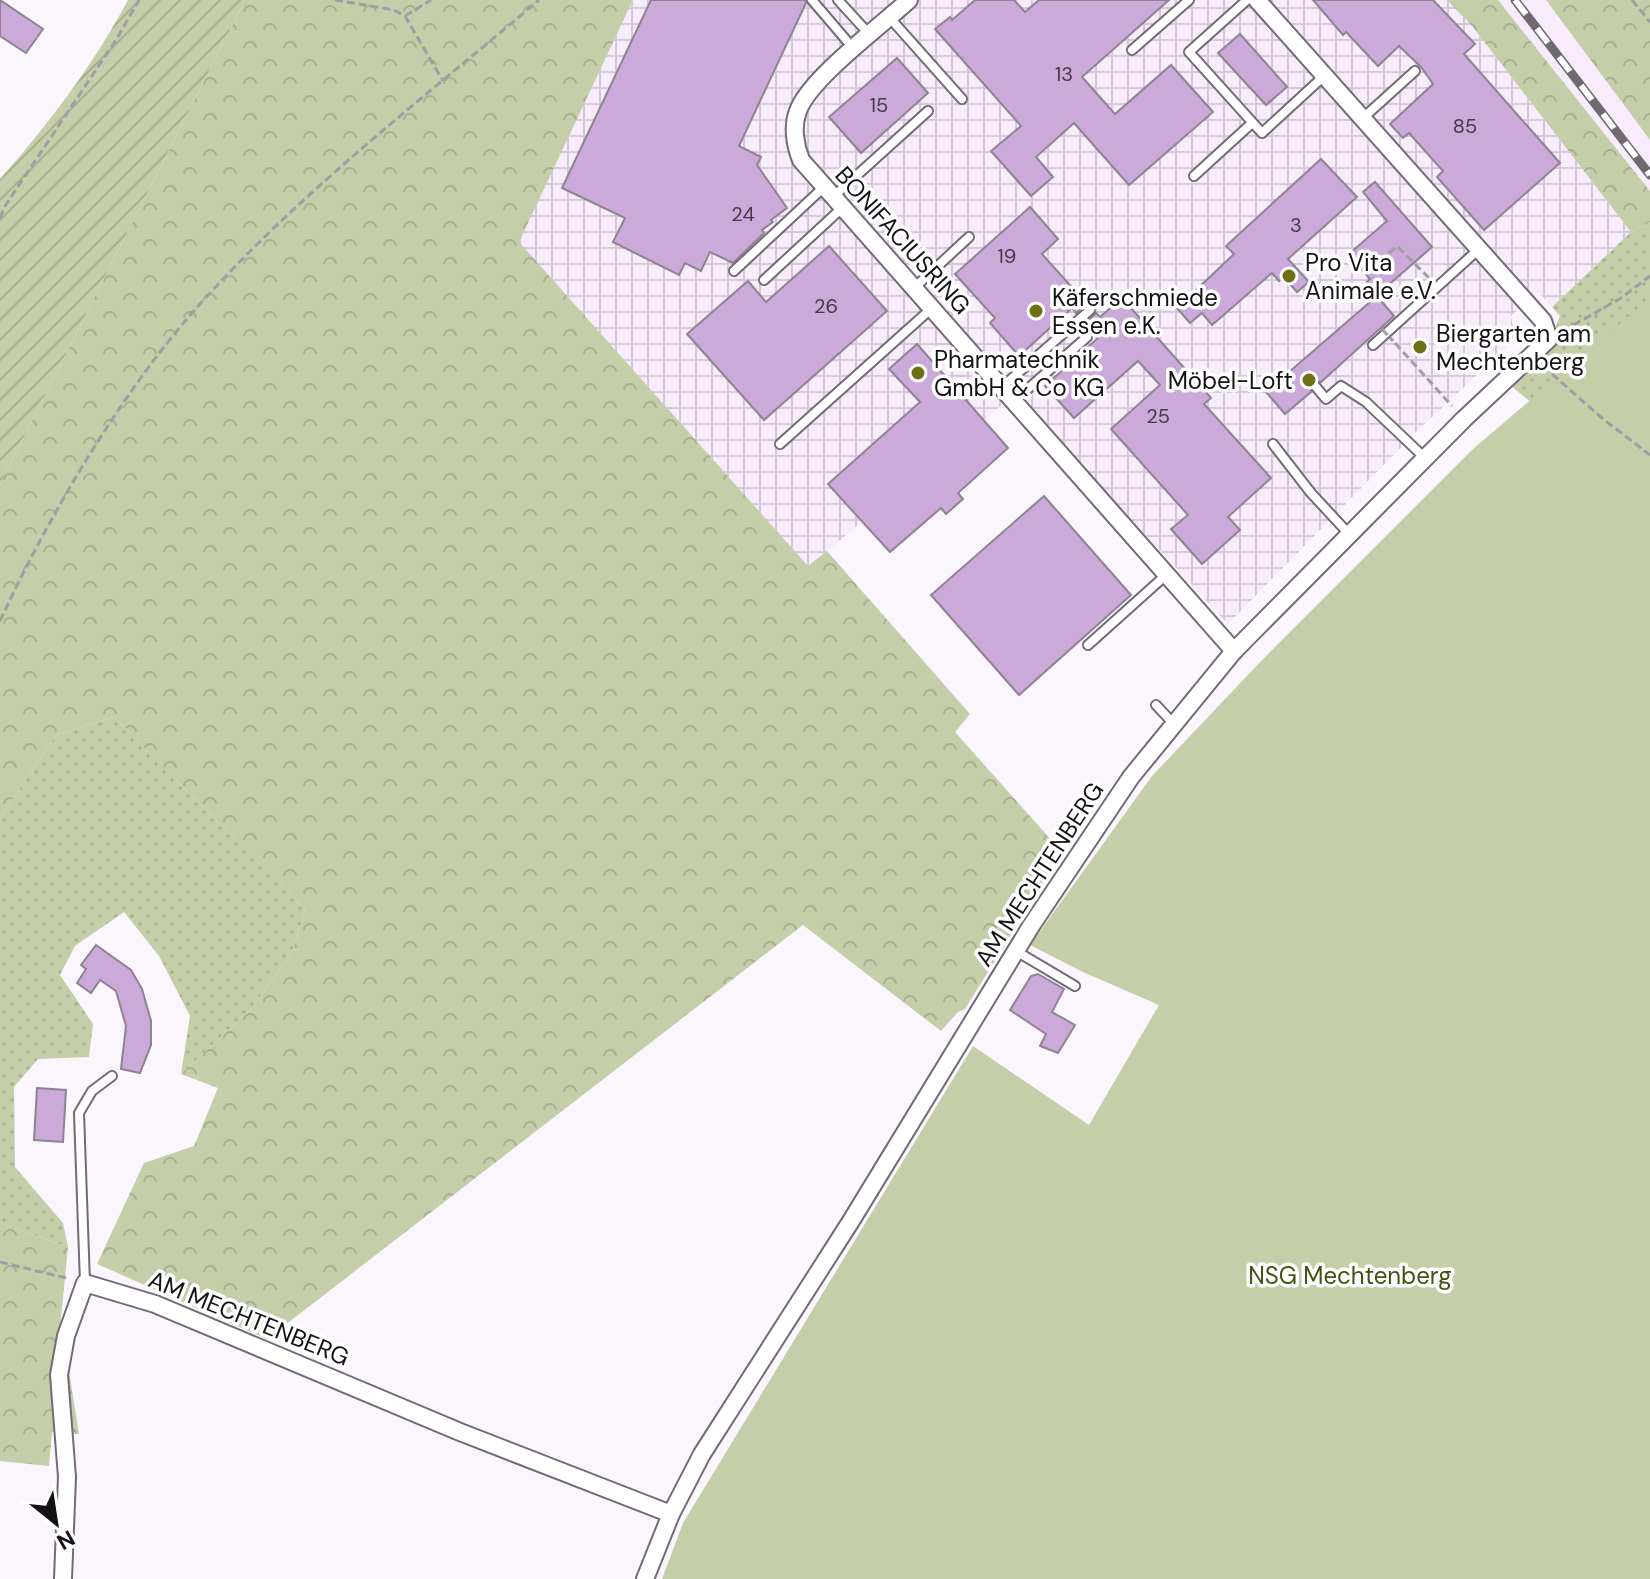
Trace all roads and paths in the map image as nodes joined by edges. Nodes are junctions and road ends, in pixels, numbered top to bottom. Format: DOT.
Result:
graph roads {
  1 [pos="139,0"];
  2 [pos="335,0"];
  3 [pos="431,0"];
  4 [pos="539,0"];
  5 [pos="812,0"];
  6 [pos="838,0"];
  7 [pos="909,0"];
  8 [pos="1189,0"];
  9 [pos="1247,0"];
  10 [pos="1257,0"];
  11 [pos="1632,0"];
  12 [pos="405,16"];
  13 [pos="890,18"];
  14 [pos="1650,22"];
  15 [pos="870,35"];
  16 [pos="854,49"];
  17 [pos="1132,50"];
  18 [pos="1415,71"];
  19 [pos="1325,76"];
  20 [pos="443,81"];
  21 [pos="962,99"];
  22 [pos="928,111"];
  23 [pos="1363,118"];
  24 [pos="1252,123"];
  25 [pos="1194,176"];
  26 [pos="833,198"];
  27 [pos="5,206"];
  28 [pos="0,208"];
  29 [pos="0,218"];
  30 [pos="969,237"];
  31 [pos="1479,248"];
  32 [pos="1389,253"];
  33 [pos="734,271"];
  34 [pos="1650,276"];
  35 [pos="764,280"];
  36 [pos="1439,285"];
  37 [pos="914,288"];
  38 [pos="932,308"];
  39 [pos="1090,310"];
  40 [pos="1382,329"];
  41 [pos="1087,337"];
  42 [pos="1549,339"];
  43 [pos="1373,345"];
  44 [pos="1533,354"];
  45 [pos="1002,387"];
  46 [pos="1316,387"];
  47 [pos="1447,400"];
  48 [pos="1014,401"];
  49 [pos="780,444"];
  50 [pos="1273,444"];
  51 [pos="1650,455"];
  52 [pos="1425,458"];
  53 [pos="1349,534"];
  54 [pos="1167,574"];
  55 [pos="0,621"];
  56 [pos="1088,645"];
  57 [pos="1234,651"];
  58 [pos="1156,705"];
  59 [pos="1173,723"];
  60 [pos="1016,951"];
  61 [pos="1075,986"];
  62 [pos="112,1076"];
  63 [pos="0,1262"];
  64 [pos="85,1283"];
  65 [pos="671,1514"];
  66 [pos="63,1579"];
  67 [pos="645,1579"];
  1 -- 27 [label="path"];
  2 -- 12 [label="path"];
  3 -- 12 [label="path"];
  4 -- 20 [label="path"];
  5 -- 16 [label="lane"];
  6 -- 15 [label="lane"];
  7 -- 13 [label="street, BONIFACIUSRING"];
  8 -- 17 [label="lane"];
  9 -- 24 [label="lane"];
  10 -- 19 [label="street"];
  11 -- 14 [label="path"];
  12 -- 20 [label="path"];
  13 -- 15 [label="street, BONIFACIUSRING"];
  13 -- 21 [label="lane"];
  15 -- 16 [label="street, BONIFACIUSRING"];
  16 -- 26 [label="street, BONIFACIUSRING"];
  18 -- 23 [label="lane"];
  19 -- 23 [label="street"];
  19 -- 24 [label="lane"];
  20 -- 55 [label="path"];
  22 -- 26 [label="lane"];
  23 -- 31 [label="street"];
  24 -- 25 [label="lane"];
  26 -- 33 [label="lane"];
  26 -- 35 [label="lane"];
  26 -- 37 [label="street, BONIFACIUSRING"];
  27 -- 28 [label="path"];
  27 -- 29 [label="path"];
  30 -- 37 [label="lane"];
  31 -- 36 [label="lane"];
  31 -- 42 [label="street"];
  32 -- 36 [label="path"];
  34 -- 42 [label="path"];
  36 -- 43 [label="lane"];
  37 -- 38 [label="street, BONIFACIUSRING"];
  38 -- 45 [label="street, BONIFACIUSRING"];
  38 -- 49 [label="lane"];
  39 -- 45 [label="lane"];
  40 -- 47 [label="path, bridge"];
  41 -- 48 [label="lane"];
  42 -- 44 [label="street, AM MECHTENBERG"];
  44 -- 51 [label="path"];
  44 -- 52 [label="street, AM MECHTENBERG"];
  45 -- 48 [label="street, BONIFACIUSRING"];
  46 -- 52 [label="lane"];
  48 -- 54 [label="street, BONIFACIUSRING"];
  50 -- 53 [label="lane"];
  52 -- 53 [label="street, AM MECHTENBERG"];
  53 -- 57 [label="street, AM MECHTENBERG"];
  54 -- 56 [label="lane"];
  54 -- 57 [label="street, BONIFACIUSRING"];
  57 -- 59 [label="street, AM MECHTENBERG"];
  58 -- 59 [label="lane"];
  59 -- 60 [label="street, AM MECHTENBERG"];
  60 -- 61 [label="lane"];
  60 -- 65 [label="street, AM MECHTENBERG"];
  62 -- 64 [label="lane"];
  63 -- 64 [label="path"];
  64 -- 65 [label="street, AM MECHTENBERG"];
  64 -- 66 [label="street"];
  65 -- 67 [label="street, AM MECHTENBERG"];
}
